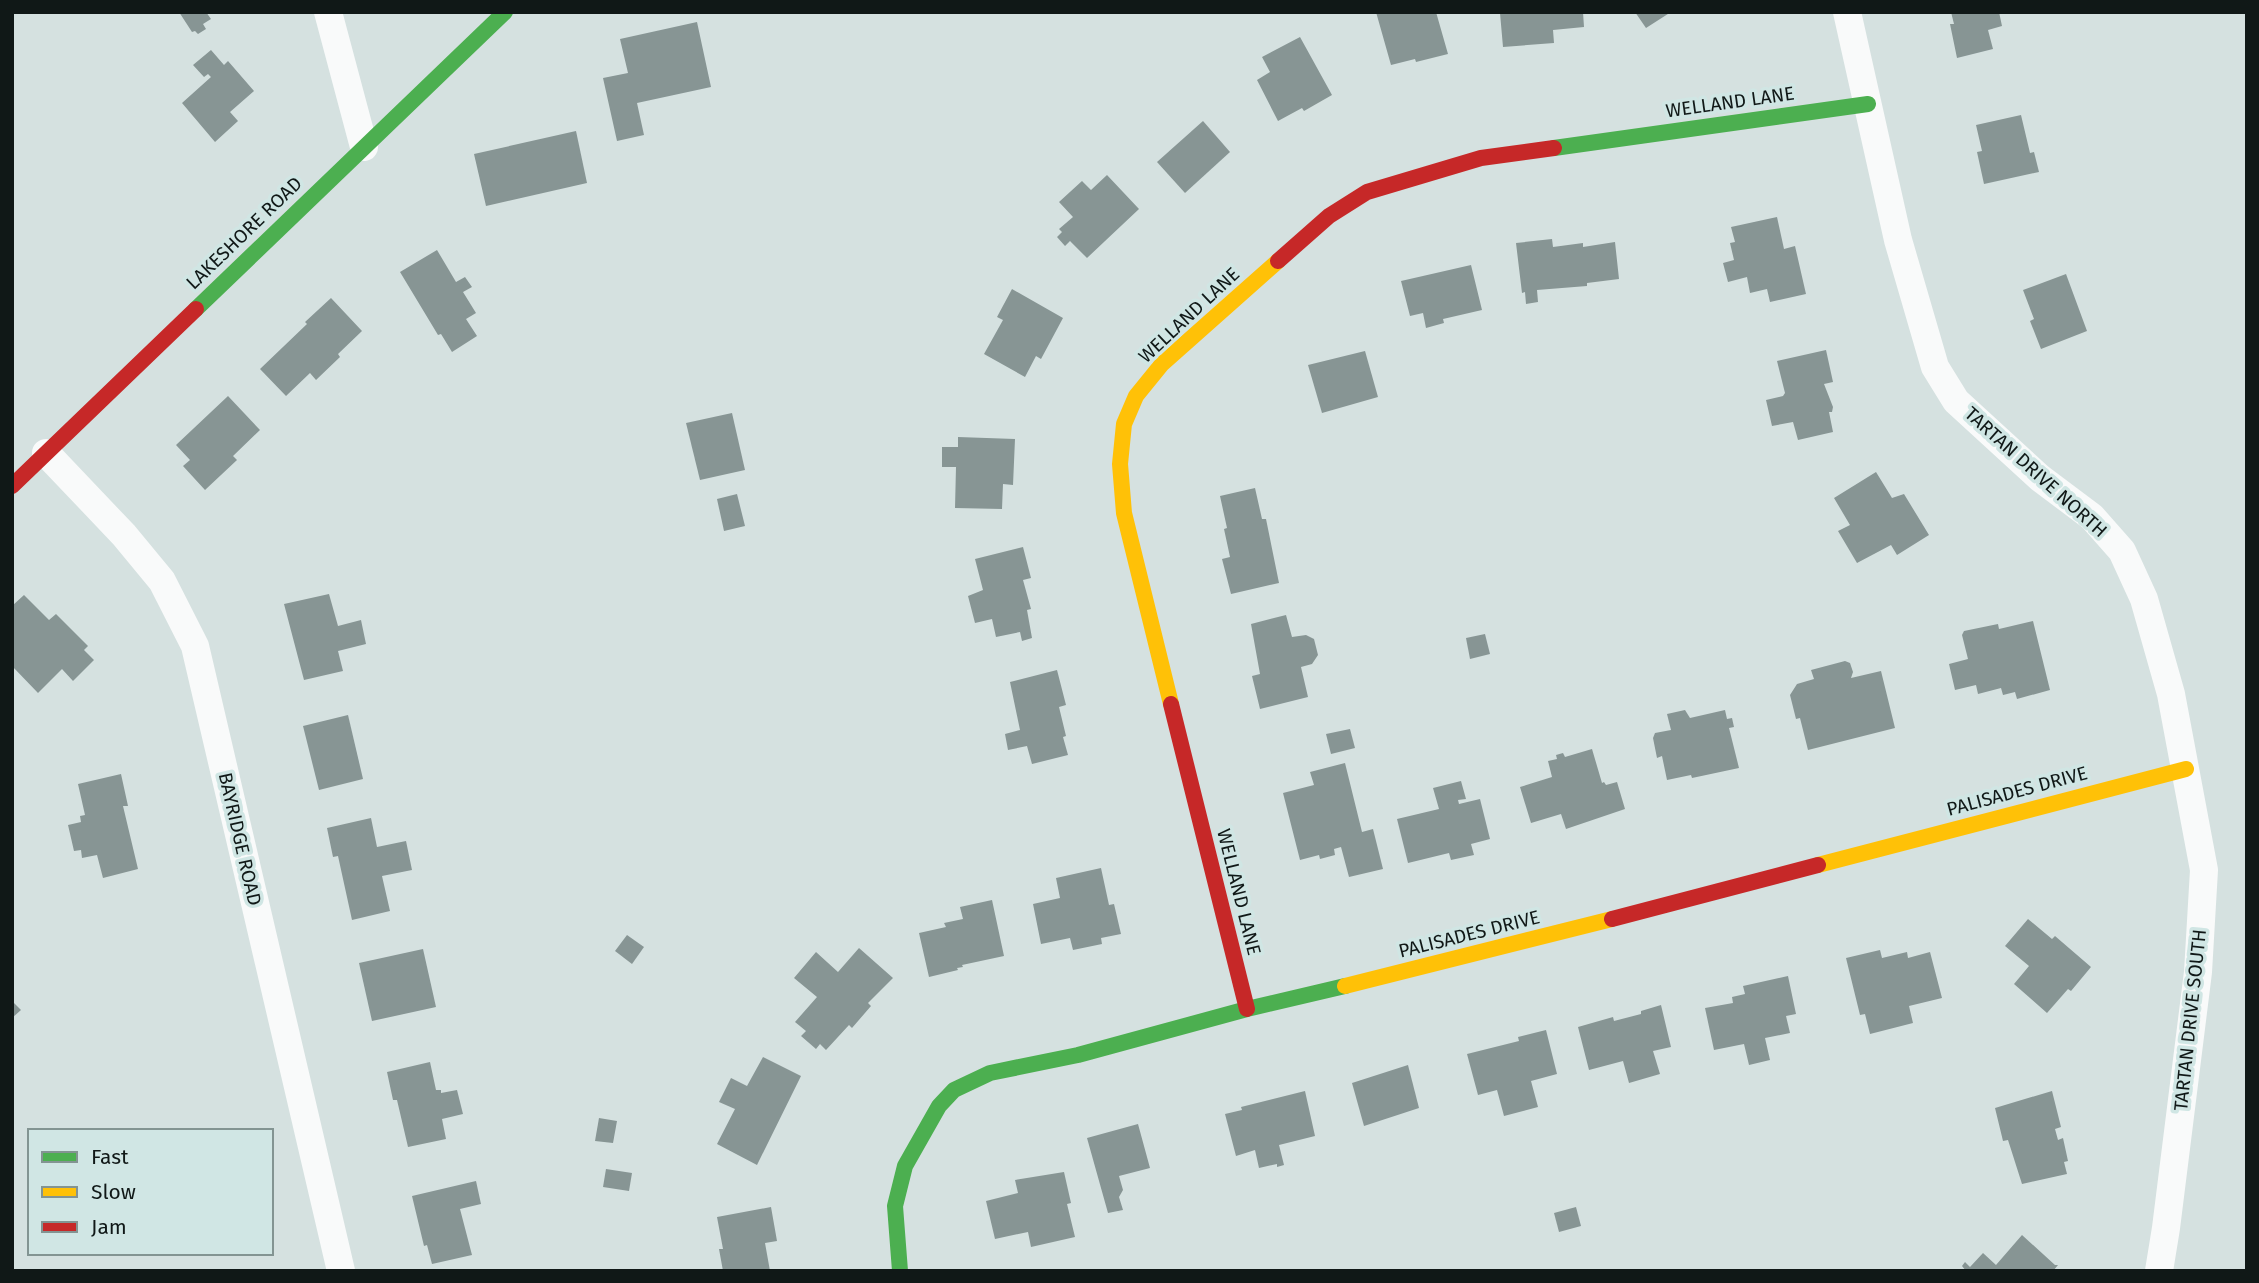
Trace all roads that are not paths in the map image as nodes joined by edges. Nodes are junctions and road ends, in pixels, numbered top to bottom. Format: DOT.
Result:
graph roads {
  1 [pos="328,12"];
  2 [pos="505,12"];
  3 [pos="1847,12"];
  4 [pos="1868,104"];
  5 [pos="364,147"];
  6 [pos="47,453"];
  7 [pos="12,486"];
  8 [pos="2186,769"];
  9 [pos="1247,1009"];
  10 [pos="341,1271"];
  11 [pos="900,1271"];
  12 [pos="2159,1271"];
  1 -- 5 [label="street"];
  2 -- 5 [label="street, LAKESHORE ROAD"];
  3 -- 4 [label="street, TARTAN DRIVE NORTH"];
  4 -- 8 [label="street, TARTAN DRIVE NORTH"];
  4 -- 9 [label="street, WELLAND LANE"];
  5 -- 6 [label="street, LAKESHORE ROAD"];
  6 -- 7 [label="street, LAKESHORE ROAD"];
  6 -- 10 [label="street, BAYRIDGE ROAD"];
  8 -- 9 [label="street, PALISADES DRIVE"];
  8 -- 12 [label="street, TARTAN DRIVE SOUTH"];
  9 -- 11 [label="street, PALISADES DRIVE"];
}
